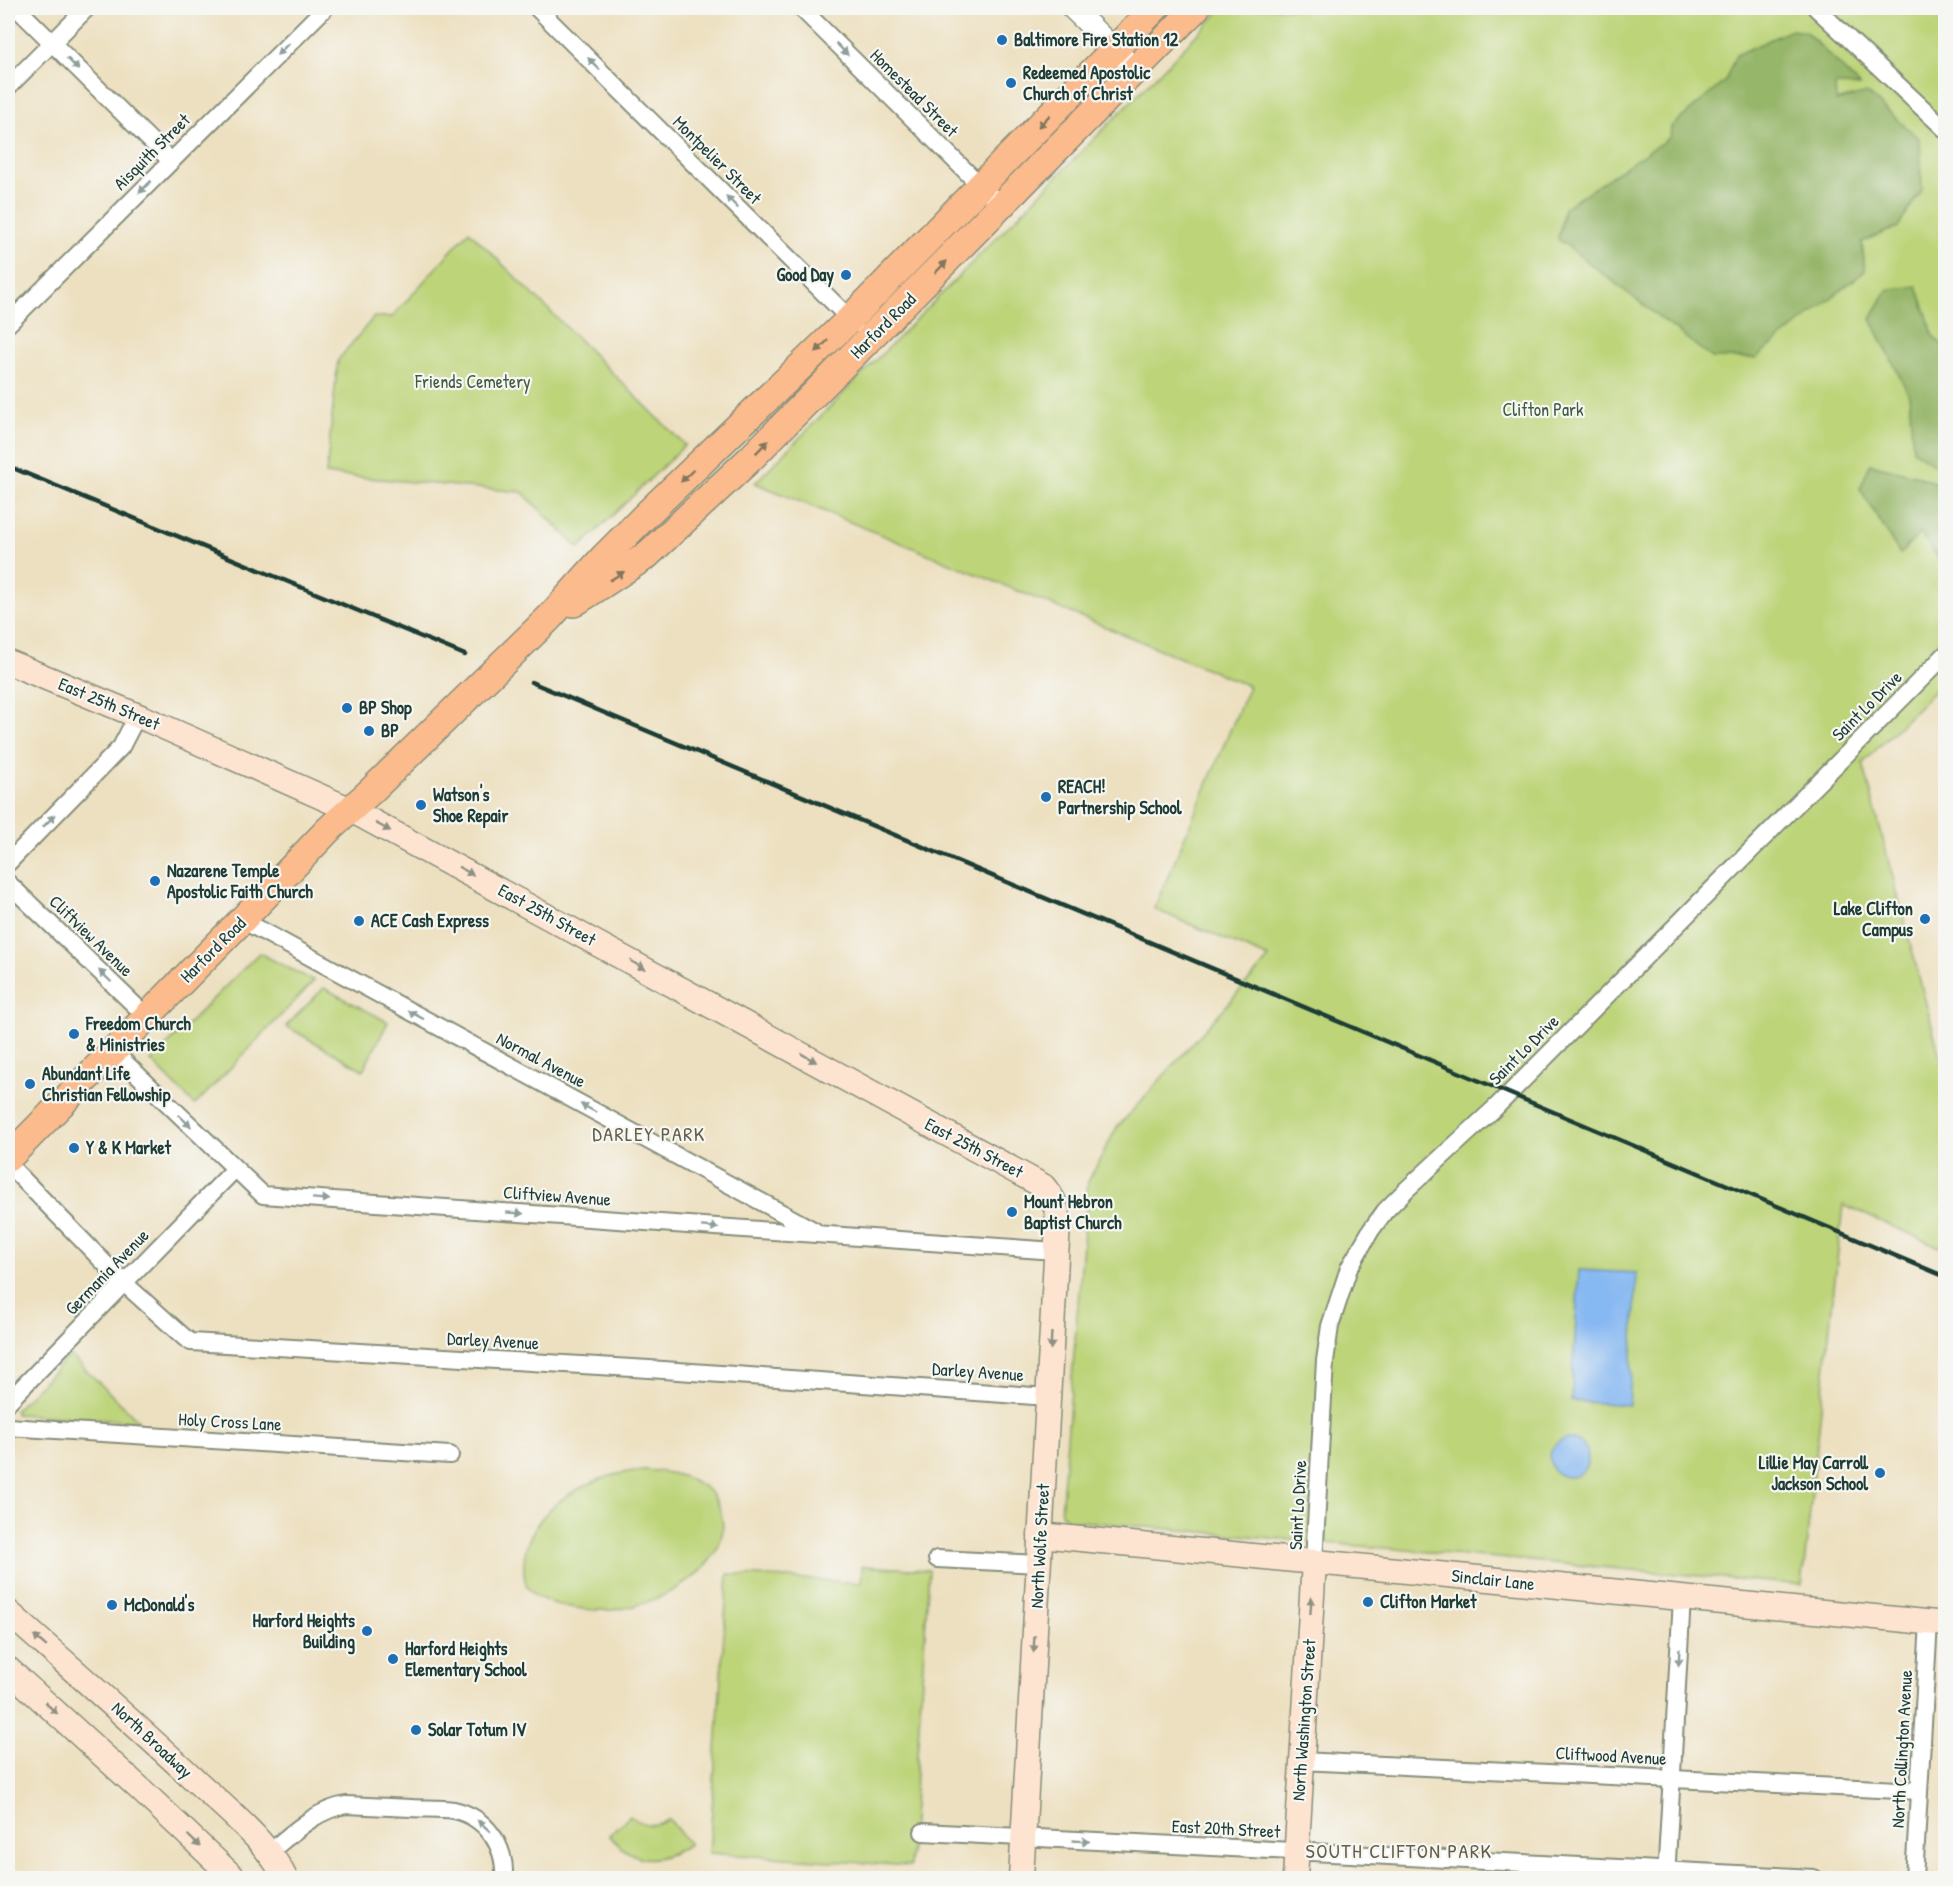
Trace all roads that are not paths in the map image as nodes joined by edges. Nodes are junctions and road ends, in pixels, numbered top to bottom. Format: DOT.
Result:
graph roads {
  1 [pos="17,8"];
  2 [pos="87,8"];
  3 [pos="324,8"];
  4 [pos="537,8"];
  5 [pos="801,8"];
  6 [pos="1072,8"];
  7 [pos="1155,8"];
  8 [pos="1196,8"];
  9 [pos="1816,8"];
  10 [pos="52,42"];
  11 [pos="1114,50"];
  12 [pos="1135,69"];
  13 [pos="8,87"];
  14 [pos="1946,130"];
  15 [pos="171,161"];
  16 [pos="980,186"];
  17 [pos="1001,206"];
  18 [pos="850,319"];
  19 [pos="8,324"];
  20 [pos="870,339"];
  21 [pos="549,618"];
  22 [pos="1946,654"];
  23 [pos="8,662"];
  24 [pos="137,716"];
  25 [pos="351,810"];
  26 [pos="8,862"];
  27 [pos="8,883"];
  28 [pos="242,920"];
  29 [pos="147,1017"];
  30 [pos="113,1051"];
  31 [pos="8,1158"];
  32 [pos="8,1164"];
  33 [pos="235,1169"];
  34 [pos="1058,1213"];
  35 [pos="821,1234"];
  36 [pos="1056,1251"];
  37 [pos="124,1283"];
  38 [pos="1048,1397"];
  39 [pos="8,1402"];
  40 [pos="8,1427"];
  41 [pos="450,1455"];
  42 [pos="1040,1535"];
  43 [pos="937,1559"];
  44 [pos="1314,1562"];
  45 [pos="1038,1564"];
  46 [pos="1682,1598"];
  47 [pos="8,1612"];
  48 [pos="1937,1623"];
  49 [pos="8,1669"];
  50 [pos="1301,1761"];
  51 [pos="1672,1779"];
  52 [pos="1919,1791"];
  53 [pos="924,1832"];
  54 [pos="1023,1838"];
  55 [pos="1296,1852"];
  56 [pos="268,1853"];
  57 [pos="1497,1870"];
  58 [pos="1666,1875"];
  59 [pos="234,1878"];
  60 [pos="285,1878"];
  61 [pos="504,1878"];
  62 [pos="1021,1878"];
  63 [pos="1295,1878"];
  64 [pos="1814,1878"];
  65 [pos="1914,1878"];
  1 -- 10 [label="street"];
  2 -- 10 [label="street"];
  3 -- 15 [label="street, Aisquith Street, one-way"];
  18 -- 4 [label="street, Montpelier Street, one-way"];
  5 -- 16 [label="street, Homestead Street, one-way"];
  6 -- 11 [label="street"];
  7 -- 11 [label="main road, Harford Road"];
  8 -- 12 [label="main road, Harford Road"];
  9 -- 14 [label="street"];
  10 -- 13 [label="street"];
  10 -- 15 [label="street, one-way"];
  11 -- 12 [label="street"];
  11 -- 16 [label="main road, Harford Road, one-way"];
  12 -- 17 [label="main road, Harford Road"];
  15 -- 19 [label="street, Aisquith Street, one-way"];
  16 -- 17 [label="street, Homestead Street"];
  16 -- 18 [label="main road, Harford Road"];
  20 -- 17 [label="main road, Harford Road, one-way"];
  18 -- 20 [label="street, Montpelier Street"];
  18 -- 21 [label="main road, Harford Road, one-way"];
  21 -- 20 [label="main road, Harford Road, one-way"];
  21 -- 25 [label="main road, Harford Road"];
  22 -- 44 [label="street, Saint Lo Drive"];
  23 -- 24 [label="main road, East 25th Street"];
  24 -- 25 [label="main road, East 25th Street"];
  26 -- 24 [label="street, one-way"];
  25 -- 28 [label="main road, Harford Road"];
  25 -- 34 [label="main road, East 25th Street, one-way"];
  29 -- 27 [label="street, Cliftview Avenue, one-way"];
  28 -- 29 [label="main road, Harford Road"];
  35 -- 28 [label="street, Normal Avenue, one-way"];
  29 -- 30 [label="main road, Harford Road"];
  30 -- 31 [label="main road, Harford Road"];
  30 -- 33 [label="street, Cliftview Avenue, one-way"];
  32 -- 37 [label="street, Darley Avenue"];
  33 -- 35 [label="street, Cliftview Avenue, one-way"];
  33 -- 37 [label="street, Germania Avenue"];
  34 -- 36 [label="main road, North Wolfe Street"];
  35 -- 36 [label="street, Cliftview Avenue"];
  36 -- 38 [label="main road, North Wolfe Street, one-way"];
  37 -- 38 [label="street, Darley Avenue"];
  37 -- 39 [label="street, Germania Avenue"];
  38 -- 42 [label="main road, North Wolfe Street"];
  40 -- 41 [label="street, Holy Cross Lane"];
  42 -- 44 [label="main road, Sinclair Lane"];
  42 -- 45 [label="main road, North Wolfe Street"];
  43 -- 45 [label="street"];
  44 -- 46 [label="main road, Sinclair Lane"];
  50 -- 44 [label="main road, North Washington Street, one-way"];
  45 -- 54 [label="main road, North Wolfe Street, one-way"];
  46 -- 48 [label="main road, Sinclair Lane"];
  46 -- 51 [label="street, one-way"];
  56 -- 47 [label="main road, North Broadway, one-way"];
  48 -- 52 [label="street, North Collington Avenue"];
  49 -- 59 [label="main road, one-way"];
  50 -- 51 [label="street, Cliftwood Avenue"];
  50 -- 55 [label="main road, North Washington Street"];
  51 -- 52 [label="street, Cliftwood Avenue"];
  51 -- 58 [label="street"];
  52 -- 65 [label="street, North Collington Avenue"];
  53 -- 54 [label="street, East 20th Street"];
  54 -- 55 [label="street, East 20th Street, one-way"];
  54 -- 62 [label="main road, North Wolfe Street"];
  55 -- 57 [label="street, East 20th Street"];
  55 -- 63 [label="main road, North Washington Street"];
  56 -- 60 [label="main road, North Broadway"];
  61 -- 56 [label="street, one-way"];
  57 -- 58 [label="street, East 20th Street"];
  58 -- 64 [label="street, East 20th Street"];
}
